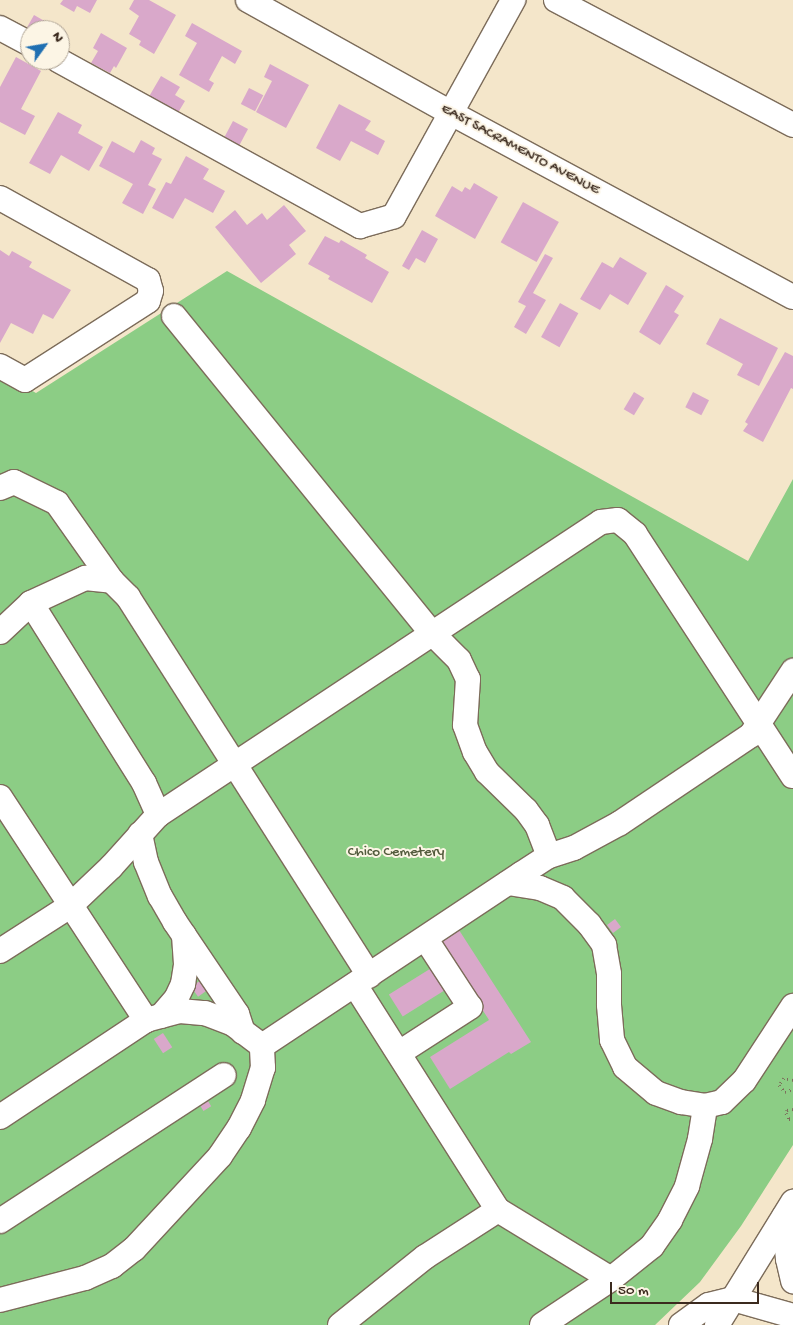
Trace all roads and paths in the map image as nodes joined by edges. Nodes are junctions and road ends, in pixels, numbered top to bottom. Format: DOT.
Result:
graph roads {
  1 [pos="248,0"];
  2 [pos="513,0"];
  3 [pos="556,0"];
  4 [pos="0,28"];
  5 [pos="20,39"];
  6 [pos="70,67"];
  7 [pos="451,113"];
  8 [pos="793,126"];
  9 [pos="0,198"];
  10 [pos="793,297"];
  11 [pos="174,316"];
  12 [pos="0,366"];
  13 [pos="0,488"];
  14 [pos="112,581"];
  15 [pos="31,603"];
  16 [pos="0,632"];
  17 [pos="432,633"];
  18 [pos="793,671"];
  19 [pos="758,724"];
  20 [pos="235,765"];
  21 [pos="793,776"];
  22 [pos="0,797"];
  23 [pos="158,815"];
  24 [pos="140,834"];
  25 [pos="549,856"];
  26 [pos="508,883"];
  27 [pos="70,906"];
  28 [pos="184,935"];
  29 [pos="425,938"];
  30 [pos="0,951"];
  31 [pos="362,980"];
  32 [pos="793,1006"];
  33 [pos="153,1018"];
  34 [pos="243,1032"];
  35 [pos="262,1046"];
  36 [pos="399,1053"];
  37 [pos="224,1075"];
  38 [pos="793,1080"];
  39 [pos="793,1089"];
  40 [pos="705,1106"];
  41 [pos="793,1110"];
  42 [pos="0,1117"];
  43 [pos="793,1119"];
  44 [pos="498,1210"];
  45 [pos="788,1210"];
  46 [pos="0,1221"];
  47 [pos="611,1279"];
  48 [pos="793,1281"];
  49 [pos="732,1299"];
  50 [pos="0,1300"];
  51 [pos="793,1316"];
  52 [pos="340,1325"];
  53 [pos="542,1325"];
  54 [pos="681,1325"];
  55 [pos="717,1325"];
  1 -- 7 [label="street, EAST SACRAMENTO AVENUE"];
  2 -- 7 [label="street"];
  3 -- 8 [label="street"];
  4 -- 5 [label="street"];
  6 -- 7 [label="street"];
  7 -- 10 [label="street, EAST SACRAMENTO AVENUE"];
  9 -- 12 [label="street"];
  11 -- 17 [label="street"];
  13 -- 14 [label="street"];
  14 -- 15 [label="street"];
  14 -- 20 [label="street"];
  15 -- 16 [label="street"];
  15 -- 23 [label="street"];
  17 -- 19 [label="street"];
  17 -- 20 [label="street"];
  17 -- 25 [label="street"];
  18 -- 19 [label="street"];
  19 -- 21 [label="street"];
  19 -- 25 [label="street"];
  20 -- 23 [label="street"];
  20 -- 31 [label="street"];
  22 -- 27 [label="street"];
  23 -- 24 [label="street"];
  24 -- 27 [label="street"];
  24 -- 28 [label="street"];
  25 -- 26 [label="street"];
  26 -- 29 [label="street"];
  26 -- 40 [label="street"];
  27 -- 30 [label="street"];
  27 -- 33 [label="street"];
  28 -- 33 [label="street"];
  28 -- 34 [label="street"];
  29 -- 31 [label="street"];
  29 -- 36 [label="street"];
  31 -- 35 [label="street"];
  31 -- 36 [label="street"];
  32 -- 40 [label="street"];
  33 -- 34 [label="street"];
  33 -- 42 [label="street"];
  34 -- 35 [label="street"];
  35 -- 50 [label="street"];
  36 -- 44 [label="street"];
  37 -- 46 [label="street"];
  38 -- 39 [label="path"];
  40 -- 47 [label="street"];
  41 -- 43 [label="path"];
  44 -- 47 [label="street"];
  44 -- 52 [label="street"];
  45 -- 48 [label="street"];
  45 -- 49 [label="street"];
  47 -- 53 [label="street"];
  49 -- 51 [label="street"];
  49 -- 54 [label="street"];
  49 -- 55 [label="street"];
}
